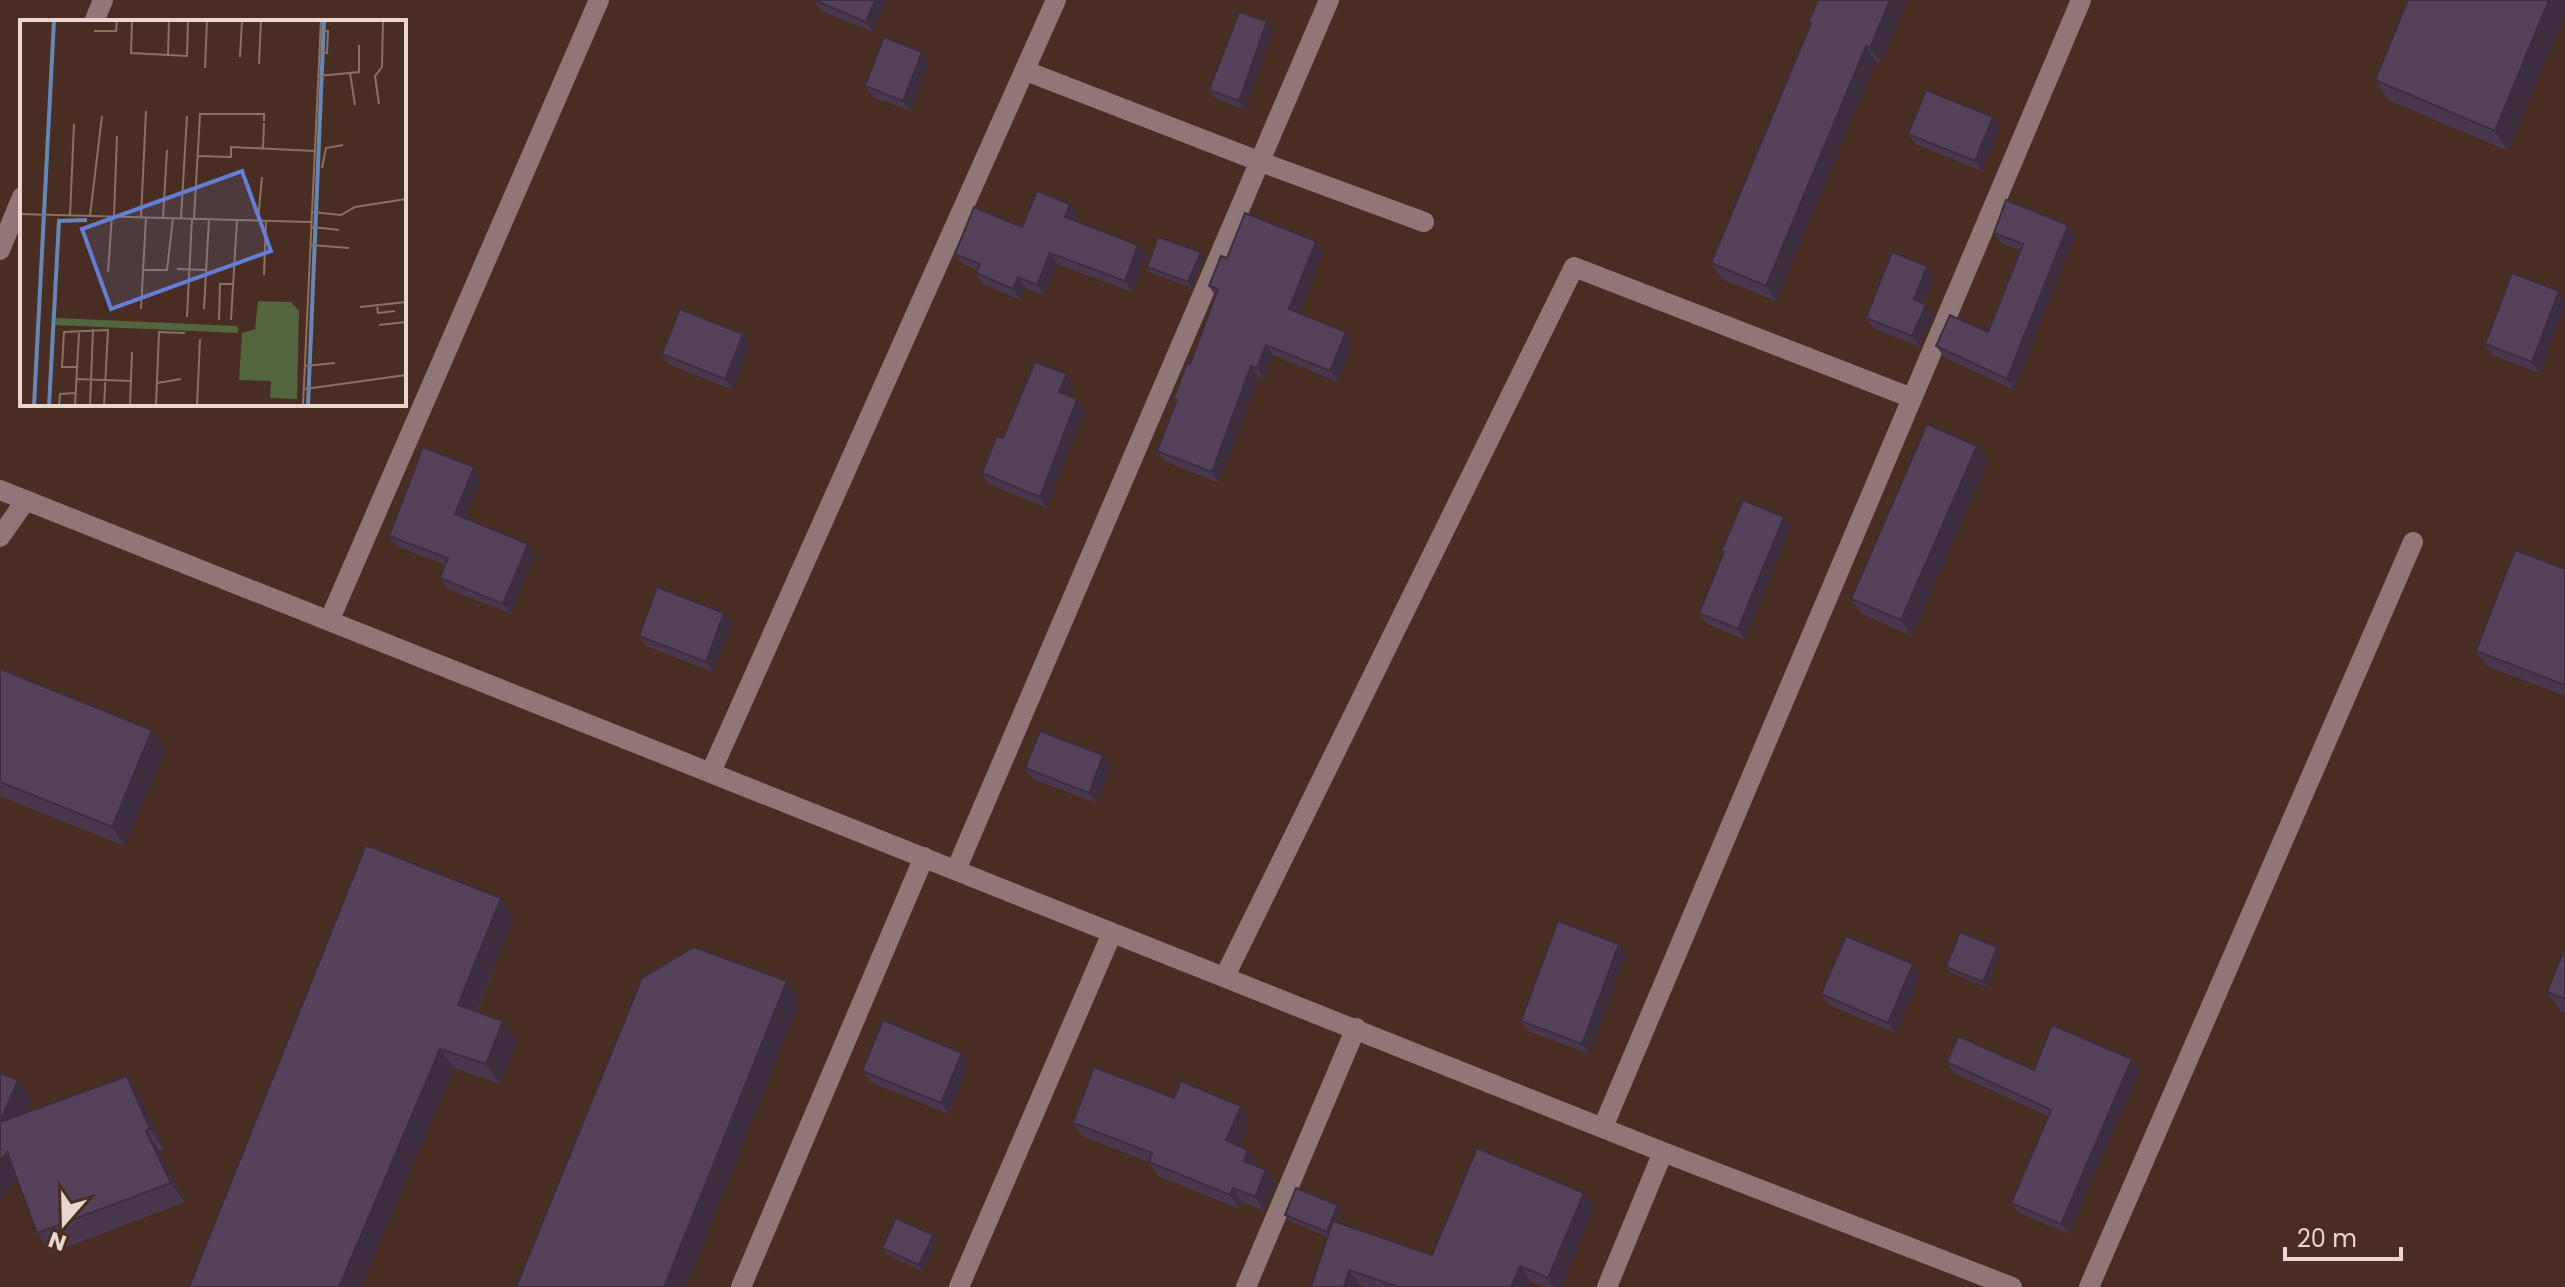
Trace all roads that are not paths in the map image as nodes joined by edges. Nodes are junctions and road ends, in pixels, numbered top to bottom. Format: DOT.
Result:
graph roads {
  1 [pos="103,0"];
  2 [pos="599,0"];
  3 [pos="1056,0"];
  4 [pos="1329,0"];
  5 [pos="2081,0"];
  6 [pos="95,20"];
  7 [pos="1026,71"];
  8 [pos="1261,162"];
  9 [pos="20,202"];
  10 [pos="1424,222"];
  11 [pos="0,250"];
  12 [pos="1912,398"];
  13 [pos="0,490"];
  14 [pos="26,500"];
  15 [pos="0,537"];
  16 [pos="2413,542"];
  17 [pos="330,619"];
  18 [pos="711,772"];
  19 [pos="924,857"];
  20 [pos="956,870"];
  21 [pos="1112,933"];
  22 [pos="1225,976"];
  23 [pos="1356,1028"];
  24 [pos="1603,1127"];
  25 [pos="1663,1152"];
  26 [pos="741,1287"];
  27 [pos="959,1287"];
  28 [pos="1246,1287"];
  29 [pos="1607,1287"];
  30 [pos="2012,1287"];
  31 [pos="2089,1287"];
  1 -- 6 [label="street"];
  2 -- 17 [label="street"];
  3 -- 7 [label="street"];
  4 -- 8 [label="street"];
  5 -- 12 [label="street"];
  7 -- 8 [label="street"];
  7 -- 18 [label="street"];
  8 -- 10 [label="street"];
  8 -- 20 [label="street"];
  9 -- 11 [label="street"];
  12 -- 22 [label="street"];
  12 -- 24 [label="street"];
  13 -- 14 [label="street"];
  14 -- 15 [label="street"];
  14 -- 17 [label="street"];
  16 -- 31 [label="street"];
  17 -- 18 [label="street"];
  18 -- 19 [label="street"];
  19 -- 20 [label="street"];
  19 -- 26 [label="street"];
  20 -- 21 [label="street"];
  21 -- 22 [label="street"];
  21 -- 27 [label="street"];
  22 -- 23 [label="street"];
  23 -- 24 [label="street"];
  23 -- 28 [label="street"];
  24 -- 25 [label="street"];
  25 -- 29 [label="street"];
  25 -- 30 [label="street"];
}
